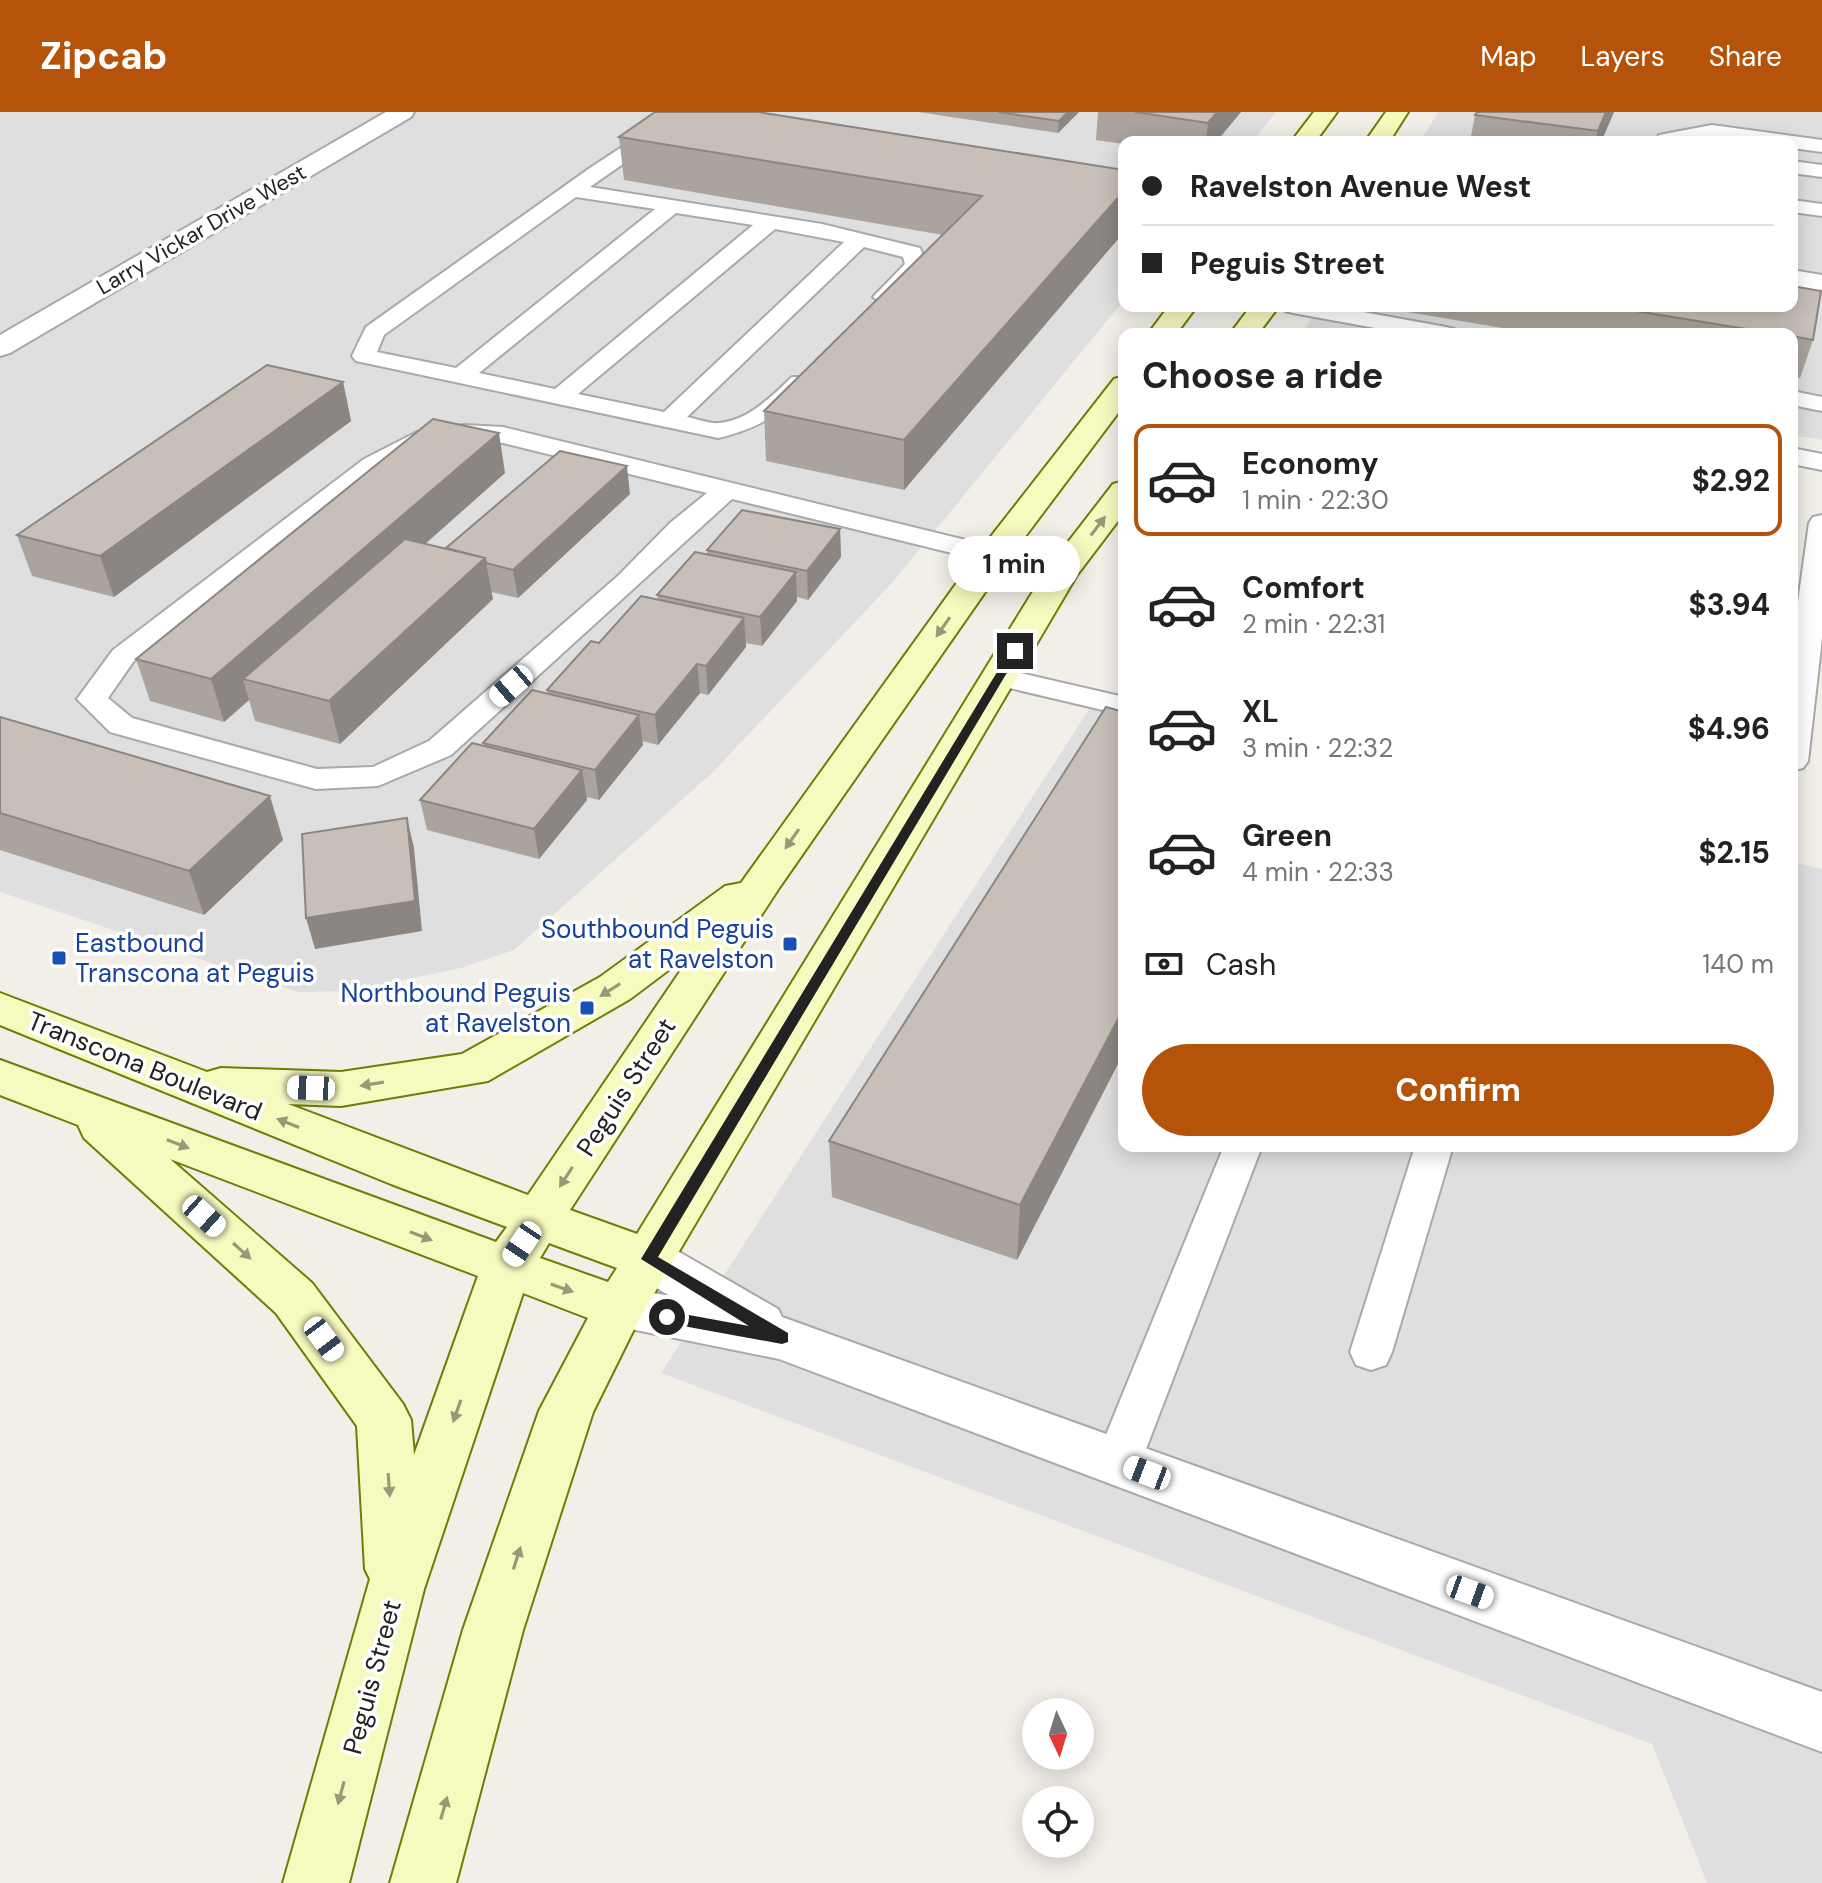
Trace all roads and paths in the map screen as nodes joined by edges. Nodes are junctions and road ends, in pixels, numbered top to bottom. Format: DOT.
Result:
graph roads {
  1 [pos="403,112"];
  2 [pos="688,112"];
  3 [pos="1326,112"];
  4 [pos="1397,112"];
  5 [pos="1308,136"];
  6 [pos="1381,136"];
  7 [pos="1683,136"];
  8 [pos="1749,136"];
  9 [pos="1798,143"];
  10 [pos="1822,146"];
  11 [pos="1798,168"];
  12 [pos="1822,171"];
  13 [pos="572,190"];
  14 [pos="673,205"];
  15 [pos="1798,207"];
  16 [pos="1822,210"];
  17 [pos="771,221"];
  18 [pos="861,238"];
  19 [pos="1798,279"];
  20 [pos="1822,283"];
  21 [pos="1326,312"];
  22 [pos="864,318"];
  23 [pos="1413,328"];
  24 [pos="0,347"];
  25 [pos="811,370"];
  26 [pos="460,377"];
  27 [pos="1118,393"];
  28 [pos="559,398"];
  29 [pos="1798,399"];
  30 [pos="1822,404"];
  31 [pos="670,420"];
  32 [pos="1798,457"];
  33 [pos="1822,462"];
  34 [pos="727,490"];
  35 [pos="1118,499"];
  36 [pos="1822,529"];
  37 [pos="994,555"];
  38 [pos="1062,572"];
  39 [pos="1816,608"];
  40 [pos="999,677"];
  41 [pos="1118,705"];
  42 [pos="1798,723"];
  43 [pos="764,879"];
  44 [pos="0,1008"];
  45 [pos="0,1077"];
  46 [pos="191,1084"];
  47 [pos="79,1106"];
  48 [pos="1241,1152"];
  49 [pos="1432,1152"];
  50 [pos="539,1219"];
  51 [pos="649,1259"];
  52 [pos="506,1268"];
  53 [pos="619,1308"];
  54 [pos="782,1338"];
  55 [pos="1371,1352"];
  56 [pos="1118,1462"];
  57 [pos="395,1589"];
  58 [pos="1822,1722"];
  59 [pos="316,1883"];
  60 [pos="423,1883"];
  1 -- 24 [label="street, Larry Vickar Drive West"];
  2 -- 13 [label="lane"];
  3 -- 5 [label="street"];
  4 -- 6 [label="street"];
  7 -- 8 [label="lane"];
  9 -- 10 [label="lane"];
  11 -- 12 [label="lane"];
  13 -- 14 [label="lane"];
  13 -- 26 [label="lane"];
  14 -- 17 [label="lane"];
  14 -- 26 [label="lane"];
  15 -- 16 [label="lane"];
  17 -- 18 [label="lane"];
  17 -- 28 [label="lane"];
  18 -- 22 [label="lane"];
  18 -- 31 [label="lane"];
  19 -- 20 [label="street"];
  21 -- 23 [label="lane"];
  25 -- 31 [label="lane"];
  26 -- 28 [label="lane"];
  27 -- 37 [label="street, Peguis Street"];
  28 -- 31 [label="lane"];
  29 -- 30 [label="lane"];
  32 -- 33 [label="lane"];
  34 -- 34 [label="lane"];
  34 -- 37 [label="lane"];
  38 -- 35 [label="street, one-way"];
  36 -- 39 [label="lane"];
  37 -- 38 [label="lane"];
  37 -- 43 [label="street, Peguis Street, one-way"];
  38 -- 40 [label="street"];
  39 -- 42 [label="lane"];
  40 -- 41 [label="lane"];
  40 -- 51 [label="street"];
  43 -- 46 [label="street, one-way"];
  43 -- 50 [label="street, Peguis Street, one-way"];
  44 -- 46 [label="street, Transcona Boulevard"];
  45 -- 47 [label="street"];
  50 -- 46 [label="street, Transcona Boulevard, one-way"];
  47 -- 52 [label="street, one-way"];
  47 -- 57 [label="street, one-way"];
  48 -- 56 [label="lane"];
  49 -- 55 [label="lane"];
  50 -- 51 [label="street, Transcona Boulevard"];
  50 -- 52 [label="street, Peguis Street"];
  51 -- 53 [label="street"];
  51 -- 54 [label="street"];
  52 -- 53 [label="street, one-way"];
  52 -- 57 [label="street, Peguis Street, one-way"];
  53 -- 54 [label="street"];
  60 -- 53 [label="street, one-way"];
  54 -- 56 [label="street"];
  56 -- 58 [label="street"];
  57 -- 59 [label="street, Peguis Street, one-way"];
}
